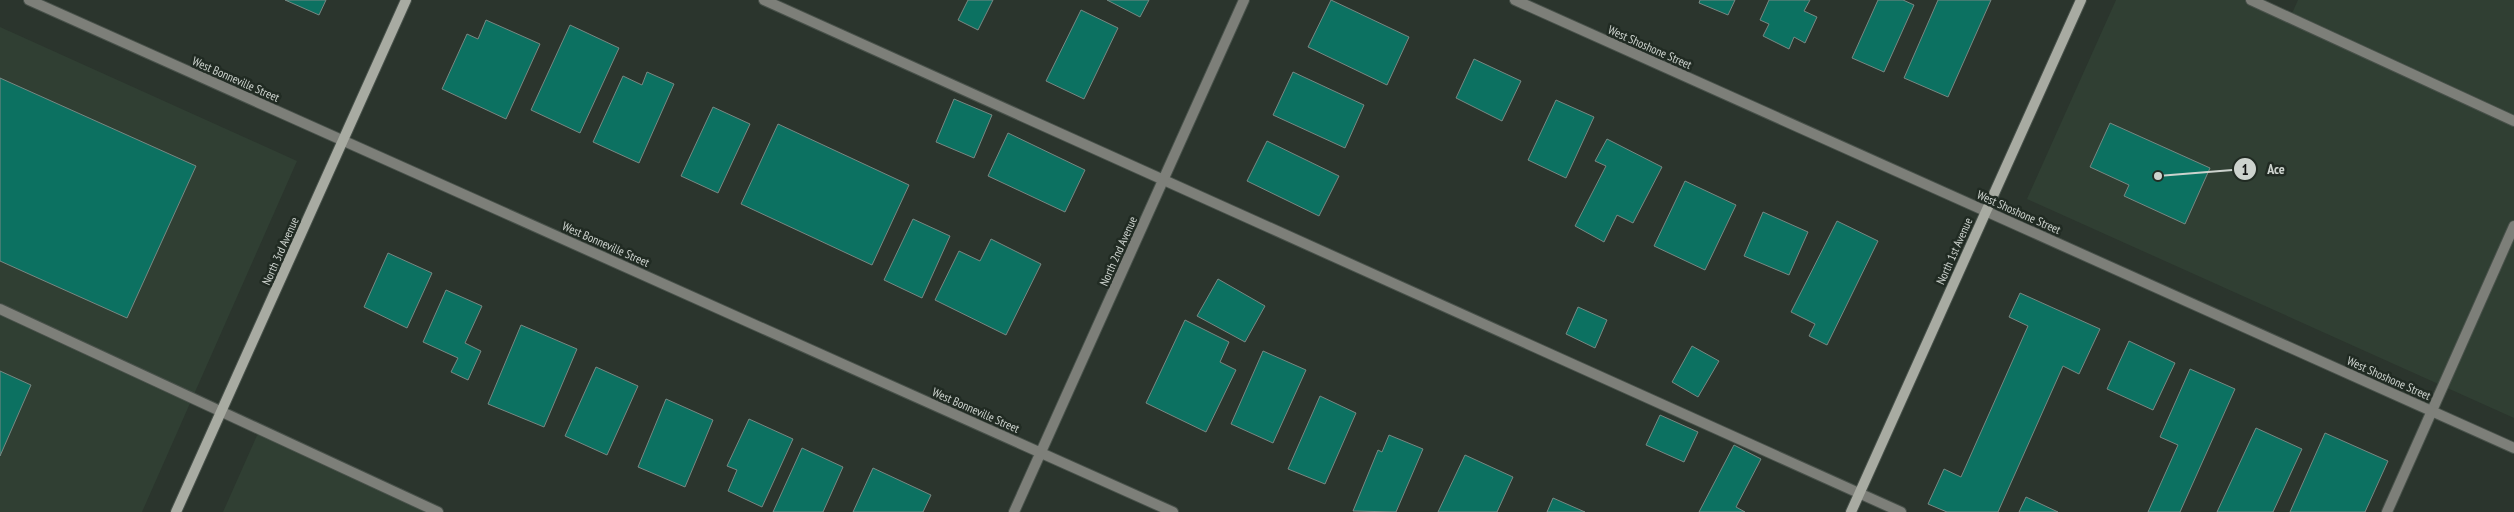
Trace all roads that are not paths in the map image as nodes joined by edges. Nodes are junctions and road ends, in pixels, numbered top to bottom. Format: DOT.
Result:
graph roads {
  1 [pos="29,0"];
  2 [pos="406,0"];
  3 [pos="764,0"];
  4 [pos="1244,0"];
  5 [pos="1515,0"];
  6 [pos="2081,0"];
  7 [pos="2251,0"];
  8 [pos="2514,121"];
  9 [pos="343,140"];
  10 [pos="1164,179"];
  11 [pos="1986,211"];
  12 [pos="2514,226"];
  13 [pos="0,309"];
  14 [pos="2432,411"];
  15 [pos="221,412"];
  16 [pos="2514,448"];
  17 [pos="1041,453"];
  18 [pos="1859,494"];
  19 [pos="176,512"];
  20 [pos="438,512"];
  21 [pos="1014,512"];
  22 [pos="1173,512"];
  23 [pos="1851,512"];
  24 [pos="1901,512"];
  25 [pos="2387,512"];
  1 -- 9 [label="street, West Bonneville Street"];
  2 -- 9 [label="street, North 3rd Avenue"];
  3 -- 10 [label="street"];
  4 -- 10 [label="street, North 2nd Avenue"];
  5 -- 11 [label="street, West Shoshone Street"];
  6 -- 11 [label="street, North 1st Avenue"];
  7 -- 8 [label="street"];
  9 -- 15 [label="street, North 3rd Avenue"];
  9 -- 17 [label="street, West Bonneville Street"];
  10 -- 17 [label="street, North 2nd Avenue"];
  10 -- 18 [label="street"];
  11 -- 14 [label="street, West Shoshone Street"];
  11 -- 18 [label="street, North 1st Avenue"];
  12 -- 14 [label="street"];
  13 -- 15 [label="street"];
  14 -- 16 [label="street, West Shoshone Street"];
  14 -- 25 [label="street"];
  15 -- 19 [label="street, North 3rd Avenue"];
  15 -- 20 [label="street"];
  17 -- 21 [label="street, North 2nd Avenue"];
  17 -- 22 [label="street, West Bonneville Street"];
  18 -- 23 [label="street, North 1st Avenue"];
  18 -- 24 [label="street"];
}
